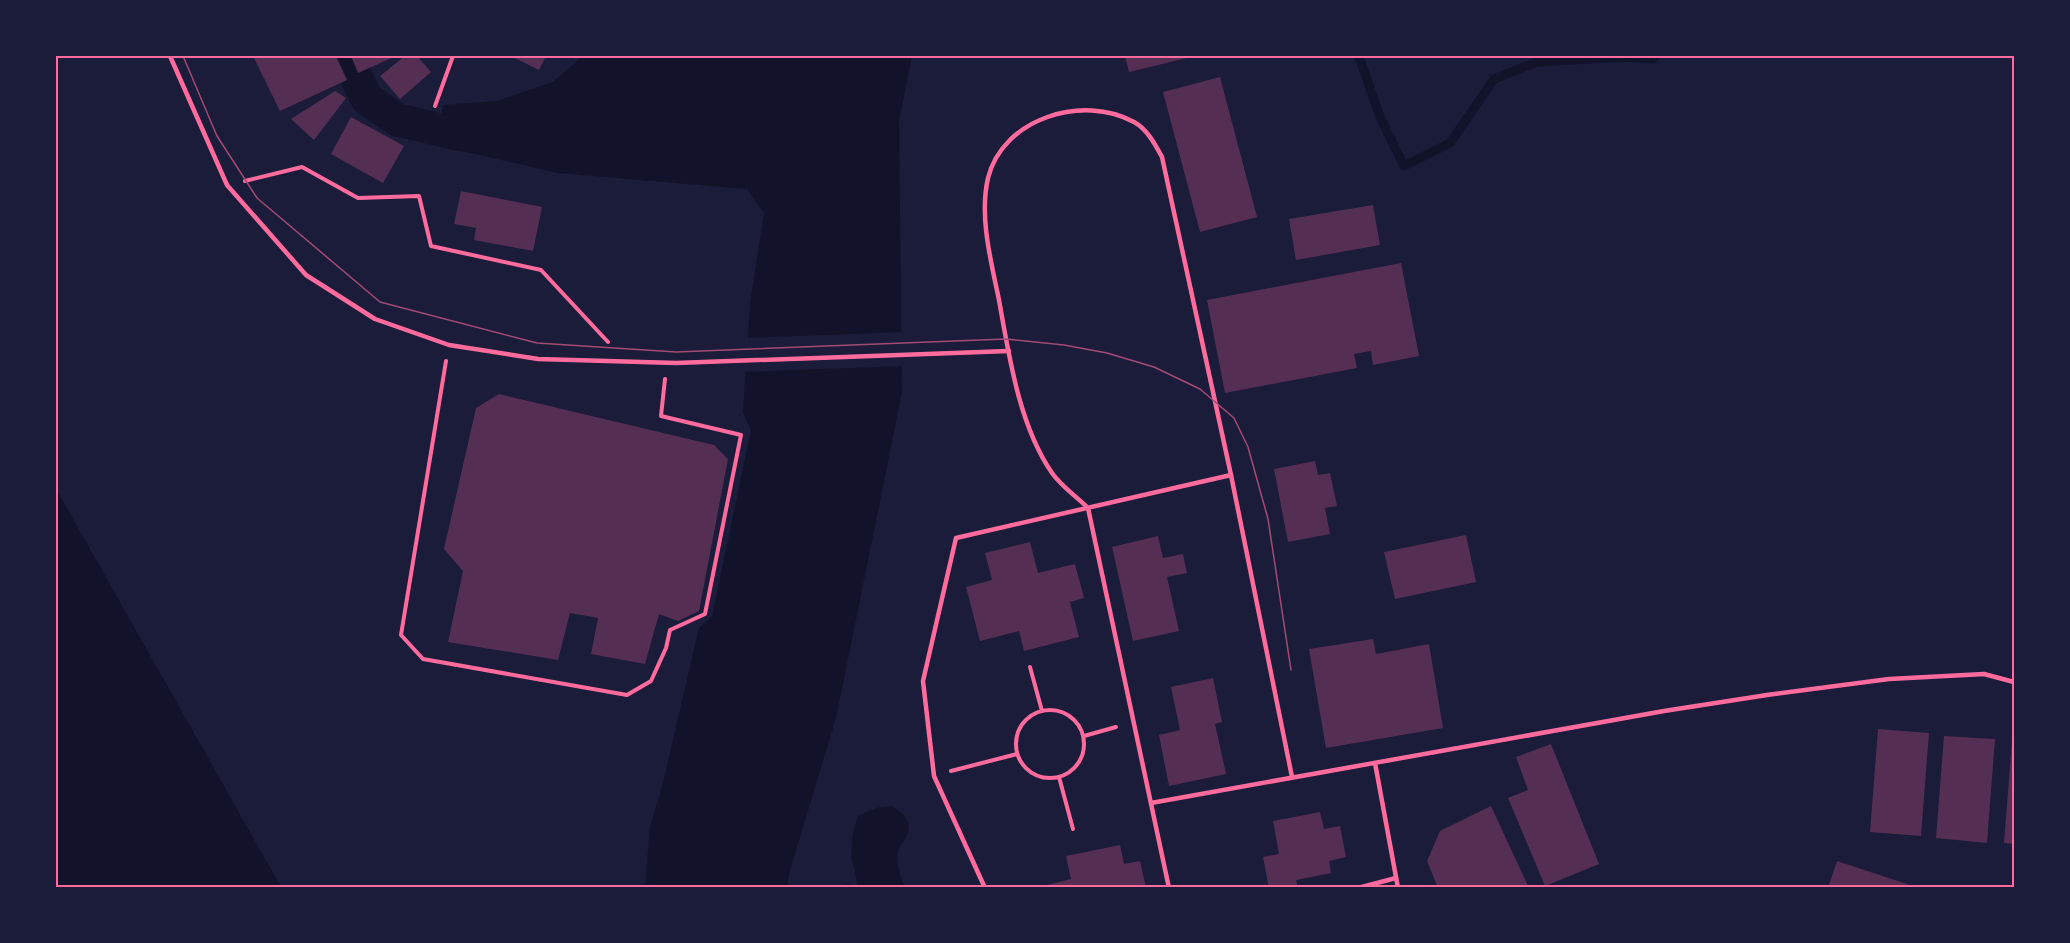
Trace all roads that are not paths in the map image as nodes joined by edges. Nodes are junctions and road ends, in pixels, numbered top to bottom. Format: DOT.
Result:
graph roads {
  1 [pos="170,56"];
  2 [pos="1009,351"];
  3 [pos="1231,475"];
  4 [pos="1088,508"];
  5 [pos="2014,682"];
  6 [pos="1375,764"];
  7 [pos="1292,777"];
  8 [pos="1151,803"];
  9 [pos="1396,878"];
  10 [pos="985,888"];
  11 [pos="1169,888"];
  12 [pos="1358,888"];
  13 [pos="1398,888"];
  1 -- 2 [label="lane"];
  2 -- 3 [label="lane"];
  2 -- 4 [label="lane"];
  3 -- 4 [label="lane"];
  3 -- 7 [label="lane"];
  4 -- 8 [label="lane"];
  4 -- 10 [label="lane"];
  5 -- 6 [label="lane"];
  6 -- 7 [label="lane"];
  6 -- 9 [label="lane"];
  7 -- 8 [label="lane"];
  8 -- 11 [label="lane"];
  9 -- 12 [label="lane"];
  9 -- 13 [label="lane"];
}
